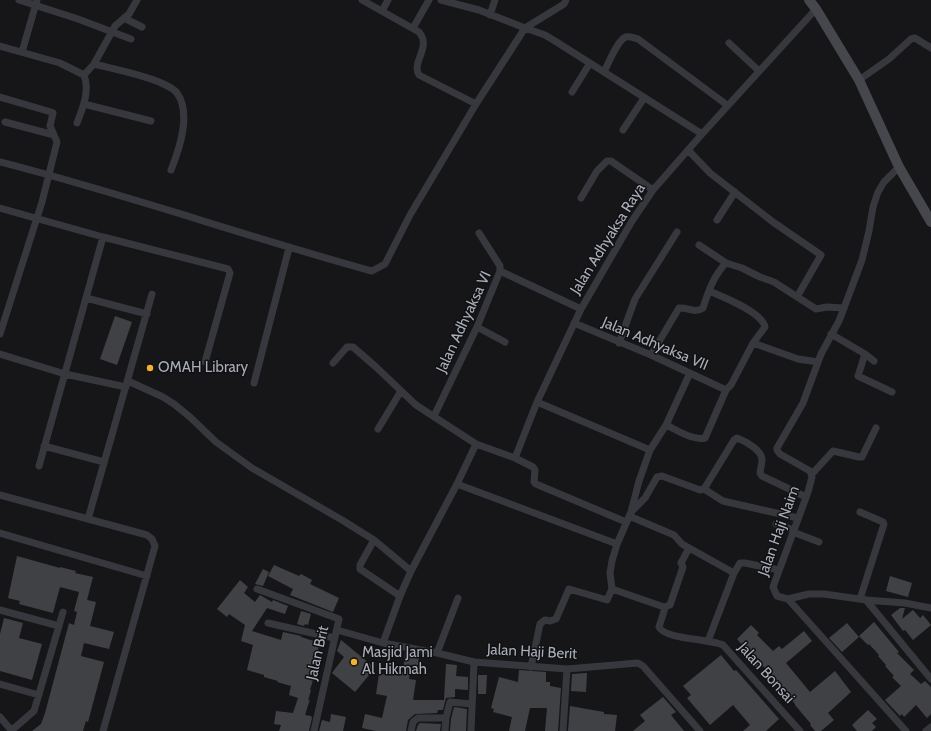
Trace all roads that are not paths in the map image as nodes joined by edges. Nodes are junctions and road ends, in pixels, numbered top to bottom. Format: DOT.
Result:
graph roads {
  1 [pos="19,0"];
  2 [pos="137,0"];
  3 [pos="362,0"];
  4 [pos="388,0"];
  5 [pos="429,0"];
  6 [pos="441,0"];
  7 [pos="495,0"];
  8 [pos="566,0"];
  9 [pos="809,0"];
  10 [pos="37,2"];
  11 [pos="816,9"];
  12 [pos="382,11"];
  13 [pos="490,15"];
  14 [pos="124,18"];
  15 [pos="142,27"];
  16 [pos="413,28"];
  17 [pos="525,28"];
  18 [pos="112,32"];
  19 [pos="131,39"];
  20 [pos="729,43"];
  21 [pos="0,46"];
  22 [pos="931,48"];
  23 [pos="22,52"];
  24 [pos="590,63"];
  25 [pos="94,64"];
  26 [pos="759,71"];
  27 [pos="604,72"];
  28 [pos="84,75"];
  29 [pos="859,80"];
  30 [pos="572,92"];
  31 [pos="0,97"];
  32 [pos="644,98"];
  33 [pos="84,104"];
  34 [pos="476,104"];
  35 [pos="727,105"];
  36 [pos="151,121"];
  37 [pos="5,122"];
  38 [pos="77,123"];
  39 [pos="623,130"];
  40 [pos="702,134"];
  41 [pos="54,135"];
  42 [pos="688,150"];
  43 [pos="0,162"];
  44 [pos="899,166"];
  45 [pos="171,170"];
  46 [pos="49,175"];
  47 [pos="653,190"];
  48 [pos="735,192"];
  49 [pos="581,198"];
  50 [pos="0,208"];
  51 [pos="37,218"];
  52 [pos="716,220"];
  53 [pos="931,222"];
  54 [pos="677,232"];
  55 [pos="479,233"];
  56 [pos="102,237"];
  57 [pos="699,245"];
  58 [pos="289,248"];
  59 [pos="726,263"];
  60 [pos="500,271"];
  61 [pos="708,291"];
  62 [pos="152,294"];
  63 [pos="797,297"];
  64 [pos="86,298"];
  65 [pos="844,308"];
  66 [pos="581,309"];
  67 [pos="147,314"];
  68 [pos="574,323"];
  69 [pos="477,327"];
  70 [pos="0,334"];
  71 [pos="831,334"];
  72 [pos="505,342"];
  73 [pos="619,343"];
  74 [pos="753,343"];
  75 [pos="0,354"];
  76 [pos="865,354"];
  77 [pos="651,355"];
  78 [pos="874,361"];
  79 [pos="205,362"];
  80 [pos="333,362"];
  81 [pos="818,362"];
  82 [pos="690,373"];
  83 [pos="65,374"];
  84 [pos="254,383"];
  85 [pos="127,384"];
  86 [pos="726,390"];
  87 [pos="401,391"];
  88 [pos="892,392"];
  89 [pos="537,402"];
  90 [pos="434,416"];
  91 [pos="666,425"];
  92 [pos="876,428"];
  93 [pos="378,429"];
  94 [pos="476,444"];
  95 [pos="44,446"];
  96 [pos="650,450"];
  97 [pos="515,458"];
  98 [pos="104,462"];
  99 [pos="39,466"];
  100 [pos="812,474"];
  101 [pos="457,484"];
  102 [pos="704,489"];
  103 [pos="0,495"];
  104 [pos="806,497"];
  105 [pos="860,512"];
  106 [pos="629,517"];
  107 [pos="798,518"];
  108 [pos="88,519"];
  109 [pos="776,524"];
  110 [pos="794,531"];
  111 [pos="0,533"];
  112 [pos="374,540"];
  113 [pos="819,542"];
  114 [pos="617,544"];
  115 [pos="688,548"];
  116 [pos="779,570"];
  117 [pos="411,571"];
  118 [pos="734,573"];
  119 [pos="147,576"];
  120 [pos="258,589"];
  121 [pos="612,589"];
  122 [pos="400,596"];
  123 [pos="458,598"];
  124 [pos="788,599"];
  125 [pos="863,600"];
  126 [pos="664,608"];
  127 [pos="931,608"];
  128 [pos="0,610"];
  129 [pos="63,612"];
  130 [pos="268,623"];
  131 [pos="59,626"];
  132 [pos="337,630"];
  133 [pos="334,638"];
  134 [pos="708,641"];
  135 [pos="383,643"];
  136 [pos="437,653"];
  137 [pos="474,662"];
  138 [pos="531,667"];
  139 [pos="567,669"];
  140 [pos="931,679"];
  141 [pos="0,684"];
  142 [pos="39,695"];
  143 [pos="472,704"];
  144 [pos="0,717"];
  145 [pos="446,718"];
  146 [pos="931,727"];
  147 [pos="12,731"];
  148 [pos="103,731"];
  149 [pos="314,731"];
  150 [pos="411,731"];
  151 [pos="445,731"];
  152 [pos="471,731"];
  153 [pos="563,731"];
  154 [pos="700,731"];
  155 [pos="800,731"];
  156 [pos="906,731"];
  157 [pos="926,731"];
  1 -- 10 [label="street"];
  2 -- 14 [label="street"];
  3 -- 12 [label="street"];
  4 -- 12 [label="street"];
  5 -- 16 [label="street"];
  6 -- 13 [label="street"];
  7 -- 13 [label="street"];
  8 -- 17 [label="street"];
  9 -- 11 [label="main road"];
  10 -- 18 [label="street"];
  10 -- 23 [label="street"];
  11 -- 26 [label="street, Jalan Adhyaksa Raya"];
  11 -- 29 [label="main road"];
  12 -- 16 [label="street"];
  13 -- 17 [label="street"];
  14 -- 15 [label="street"];
  14 -- 18 [label="street"];
  16 -- 34 [label="street"];
  17 -- 24 [label="street"];
  17 -- 34 [label="street"];
  18 -- 19 [label="street"];
  18 -- 25 [label="street"];
  20 -- 26 [label="street"];
  21 -- 23 [label="street"];
  22 -- 29 [label="street"];
  23 -- 28 [label="street"];
  24 -- 27 [label="street"];
  24 -- 30 [label="street"];
  25 -- 28 [label="street"];
  25 -- 45 [label="street"];
  26 -- 35 [label="street, Jalan Adhyaksa Raya"];
  27 -- 32 [label="street"];
  27 -- 35 [label="street"];
  28 -- 33 [label="street"];
  29 -- 44 [label="main road"];
  31 -- 41 [label="street"];
  32 -- 39 [label="street"];
  32 -- 40 [label="street"];
  33 -- 36 [label="street"];
  33 -- 38 [label="street"];
  34 -- 58 [label="street"];
  35 -- 40 [label="street, Jalan Adhyaksa Raya"];
  37 -- 41 [label="street"];
  40 -- 42 [label="street, Jalan Adhyaksa Raya"];
  41 -- 46 [label="street"];
  42 -- 47 [label="street, Jalan Adhyaksa Raya"];
  42 -- 48 [label="street"];
  43 -- 46 [label="street"];
  44 -- 53 [label="main road"];
  44 -- 65 [label="street, Jalan Haji Naim"];
  46 -- 51 [label="street"];
  46 -- 58 [label="street"];
  47 -- 49 [label="street"];
  47 -- 66 [label="street, Jalan Adhyaksa Raya"];
  48 -- 52 [label="street"];
  48 -- 63 [label="street"];
  50 -- 51 [label="street"];
  51 -- 56 [label="street"];
  51 -- 70 [label="street"];
  54 -- 73 [label="street"];
  55 -- 60 [label="street"];
  56 -- 64 [label="street"];
  56 -- 79 [label="street"];
  57 -- 59 [label="street"];
  58 -- 84 [label="street"];
  59 -- 61 [label="street"];
  59 -- 63 [label="street"];
  60 -- 66 [label="street, Jalan Adhyaksa VI"];
  60 -- 69 [label="street, Jalan Adhyaksa VI"];
  61 -- 74 [label="street"];
  61 -- 77 [label="street"];
  62 -- 67 [label="street"];
  63 -- 65 [label="street"];
  64 -- 67 [label="street"];
  64 -- 83 [label="street"];
  65 -- 71 [label="street, Jalan Haji Naim"];
  66 -- 68 [label="street, Jalan Adhyaksa Raya"];
  67 -- 85 [label="street"];
  68 -- 73 [label="street, Jalan Adhyaksa VII"];
  68 -- 89 [label="street, Jalan Adhyaksa Raya"];
  69 -- 72 [label="street"];
  69 -- 90 [label="street, Jalan Adhyaksa VI"];
  71 -- 76 [label="street"];
  71 -- 81 [label="street, Jalan Haji Naim"];
  73 -- 77 [label="street, Jalan Adhyaksa VII"];
  74 -- 81 [label="street"];
  74 -- 86 [label="street"];
  75 -- 83 [label="street"];
  76 -- 78 [label="street"];
  76 -- 88 [label="street"];
  77 -- 82 [label="street, Jalan Adhyaksa VII"];
  80 -- 87 [label="street"];
  81 -- 100 [label="street, Jalan Haji Naim"];
  82 -- 86 [label="street, Jalan Adhyaksa VII"];
  82 -- 91 [label="street"];
  83 -- 85 [label="street"];
  83 -- 95 [label="street"];
  85 -- 98 [label="street"];
  85 -- 112 [label="street"];
  86 -- 91 [label="street"];
  87 -- 90 [label="street"];
  87 -- 93 [label="street"];
  89 -- 96 [label="street"];
  89 -- 97 [label="street, Jalan Adhyaksa Raya"];
  90 -- 94 [label="street"];
  91 -- 96 [label="street"];
  92 -- 100 [label="street"];
  94 -- 97 [label="street"];
  94 -- 101 [label="street"];
  95 -- 98 [label="street"];
  95 -- 99 [label="street"];
  96 -- 106 [label="street"];
  97 -- 106 [label="street"];
  98 -- 108 [label="street"];
  100 -- 104 [label="street, Jalan Haji Naim"];
  101 -- 114 [label="street"];
  101 -- 117 [label="street"];
  102 -- 104 [label="street"];
  102 -- 106 [label="street"];
  102 -- 107 [label="street"];
  103 -- 108 [label="street"];
  104 -- 107 [label="street, Jalan Haji Naim"];
  105 -- 125 [label="street"];
  106 -- 114 [label="street"];
  106 -- 115 [label="street"];
  107 -- 110 [label="street, Jalan Haji Naim"];
  108 -- 119 [label="street"];
  109 -- 110 [label="street"];
  110 -- 113 [label="street"];
  110 -- 116 [label="street, Jalan Haji Naim"];
  111 -- 119 [label="street"];
  112 -- 117 [label="street"];
  112 -- 122 [label="street"];
  114 -- 121 [label="street"];
  115 -- 118 [label="street"];
  115 -- 126 [label="street"];
  116 -- 118 [label="street"];
  116 -- 124 [label="street, Jalan Haji Naim"];
  117 -- 122 [label="street"];
  118 -- 134 [label="street"];
  119 -- 148 [label="street"];
  120 -- 132 [label="street, Jalan Brit"];
  121 -- 126 [label="street"];
  121 -- 138 [label="street"];
  122 -- 135 [label="street"];
  123 -- 136 [label="street"];
  124 -- 125 [label="street"];
  124 -- 156 [label="street, Jalan Haji Naim"];
  125 -- 127 [label="street"];
  125 -- 140 [label="street"];
  126 -- 134 [label="street, Jalan Bonsai"];
  128 -- 131 [label="street"];
  129 -- 131 [label="street"];
  130 -- 133 [label="street"];
  131 -- 142 [label="street"];
  132 -- 133 [label="street, Jalan Brit"];
  132 -- 135 [label="street, Jalan Haji Berit"];
  133 -- 149 [label="street, Jalan Brit"];
  134 -- 155 [label="street, Jalan Bonsai"];
  135 -- 136 [label="street, Jalan Haji Berit"];
  136 -- 137 [label="street, Jalan Haji Berit"];
  137 -- 138 [label="street, Jalan Haji Berit"];
  137 -- 143 [label="street"];
  138 -- 139 [label="street, Jalan Haji Berit"];
  139 -- 153 [label="street"];
  139 -- 154 [label="street, Jalan Haji Berit"];
  141 -- 142 [label="street"];
  142 -- 147 [label="street"];
  143 -- 145 [label="street"];
  143 -- 152 [label="street"];
  144 -- 147 [label="street"];
  145 -- 150 [label="street"];
  145 -- 151 [label="street"];
  146 -- 157 [label="street"];
}
